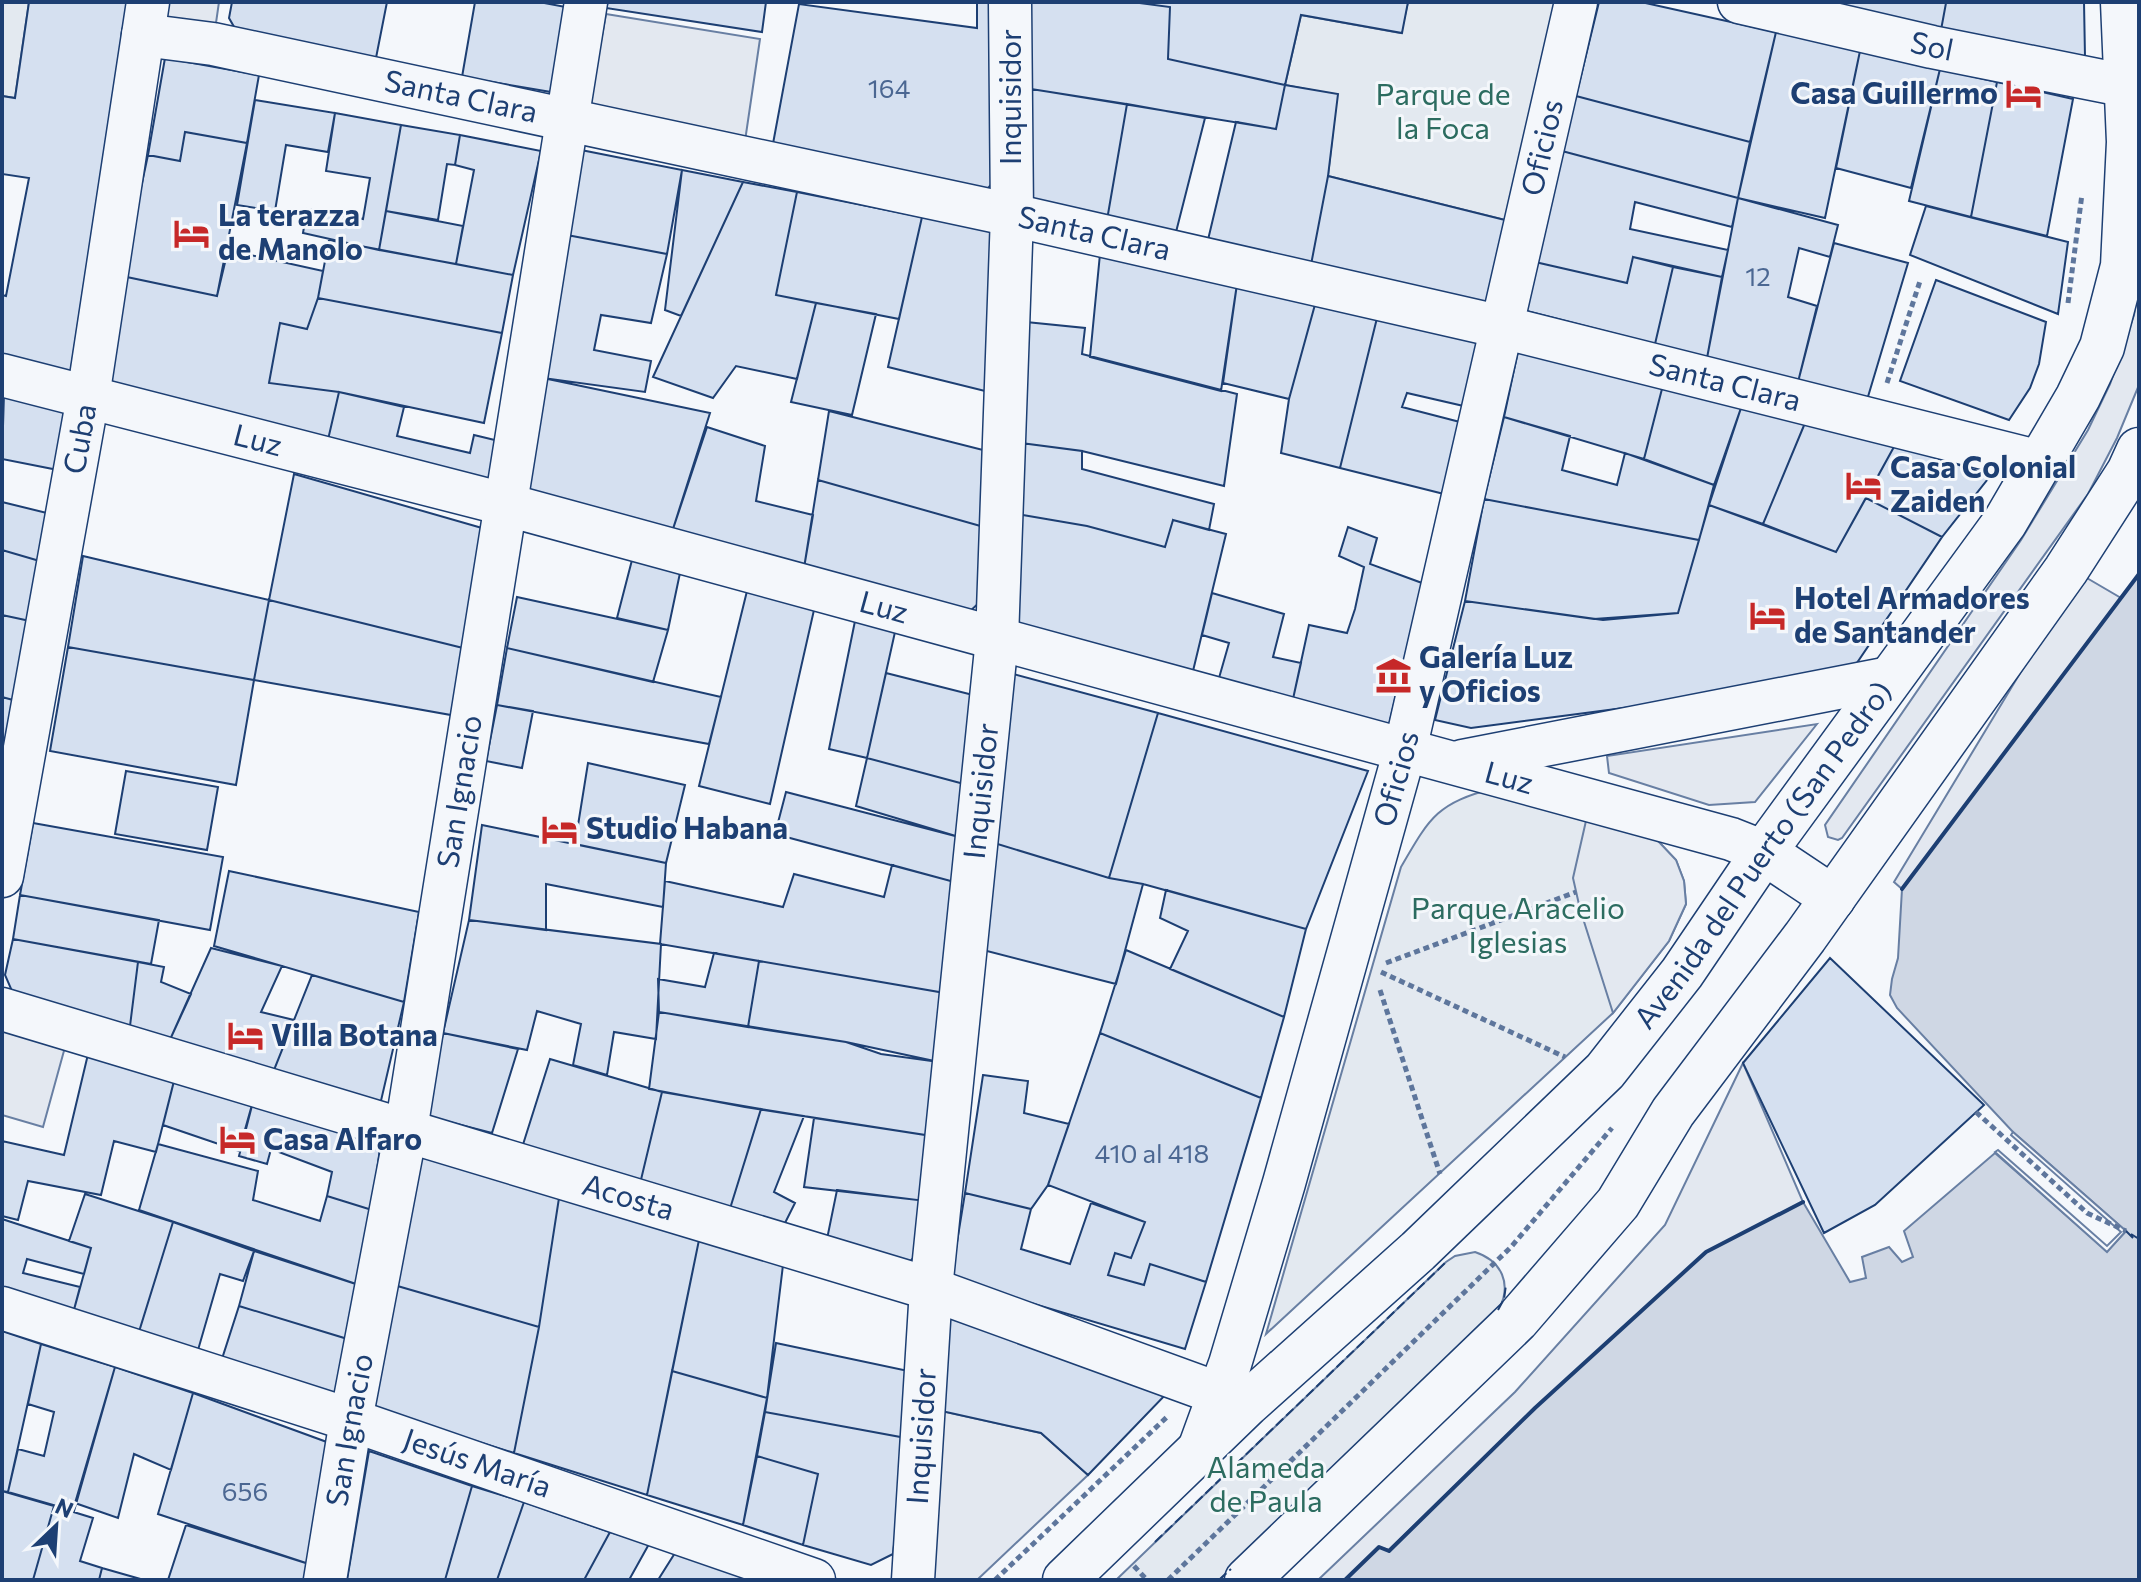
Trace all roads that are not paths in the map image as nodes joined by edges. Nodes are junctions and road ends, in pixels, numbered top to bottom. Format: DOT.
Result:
graph roads {
  1 [pos="586,2"];
  2 [pos="1010,2"];
  3 [pos="1576,2"];
  4 [pos="1739,2"];
  5 [pos="2123,2"];
  6 [pos="145,18"];
  7 [pos="2127,86"];
  8 [pos="568,121"];
  9 [pos="1012,215"];
  10 [pos="1502,327"];
  11 [pos="2,375"];
  12 [pos="88,397"];
  13 [pos="2139,450"];
  14 [pos="2040,462"];
  15 [pos="504,504"];
  16 [pos="997,639"];
  17 [pos="1889,678"];
  18 [pos="1405,750"];
  19 [pos="1453,763"];
  20 [pos="1764,852"];
  21 [pos="2,876"];
  22 [pos="1833,898"];
  23 [pos="2,1009"];
  24 [pos="406,1130"];
  25 [pos="931,1289"];
  26 [pos="2,1308"];
  27 [pos="1234,1400"];
  28 [pos="351,1420"];
  29 [pos="325,1580"];
  30 [pos="814,1580"];
  31 [pos="913,1580"];
  32 [pos="1065,1580"];
  33 [pos="1247,1580"];
  1 -- 8 [label="street, San Ignacio"];
  2 -- 9 [label="street, Inquisidor"];
  3 -- 10 [label="street, Oficios"];
  4 -- 7 [label="street, Sol"];
  5 -- 7 [label="main road, Avenida del Puerto (San Pedro)"];
  6 -- 8 [label="street, Santa Clara"];
  6 -- 12 [label="street, Cuba"];
  7 -- 14 [label="main road, Avenida del Puerto (San Pedro)"];
  8 -- 9 [label="street, Santa Clara"];
  8 -- 15 [label="street, San Ignacio"];
  9 -- 10 [label="street, Santa Clara"];
  9 -- 16 [label="street, Inquisidor"];
  10 -- 14 [label="street, Santa Clara"];
  10 -- 18 [label="street, Oficios"];
  11 -- 12 [label="street, Luz"];
  12 -- 15 [label="street, Luz"];
  12 -- 21 [label="street, Cuba"];
  13 -- 22 [label="main road"];
  14 -- 17 [label="main road, Avenida del Puerto (San Pedro)"];
  15 -- 16 [label="street, Luz"];
  15 -- 24 [label="street, San Ignacio"];
  16 -- 18 [label="street, Luz"];
  16 -- 25 [label="street, Inquisidor"];
  17 -- 19 [label="street"];
  17 -- 20 [label="main road, Avenida del Puerto (San Pedro)"];
  18 -- 19 [label="street, Luz"];
  18 -- 27 [label="street, Oficios"];
  19 -- 20 [label="street, Luz"];
  20 -- 22 [label="main road"];
  20 -- 27 [label="main road, Avenida del Puerto (San Pedro)"];
  22 -- 33 [label="main road"];
  23 -- 24 [label="street, Acosta"];
  24 -- 25 [label="street, Acosta"];
  24 -- 28 [label="street, San Ignacio"];
  25 -- 27 [label="street, Acosta"];
  25 -- 31 [label="street, Inquisidor"];
  26 -- 28 [label="street, Jesús María"];
  27 -- 32 [label="main road, Avenida del Puerto (San Pedro)"];
  28 -- 29 [label="street, San Ignacio"];
  28 -- 30 [label="street, Jesús María"];
}
